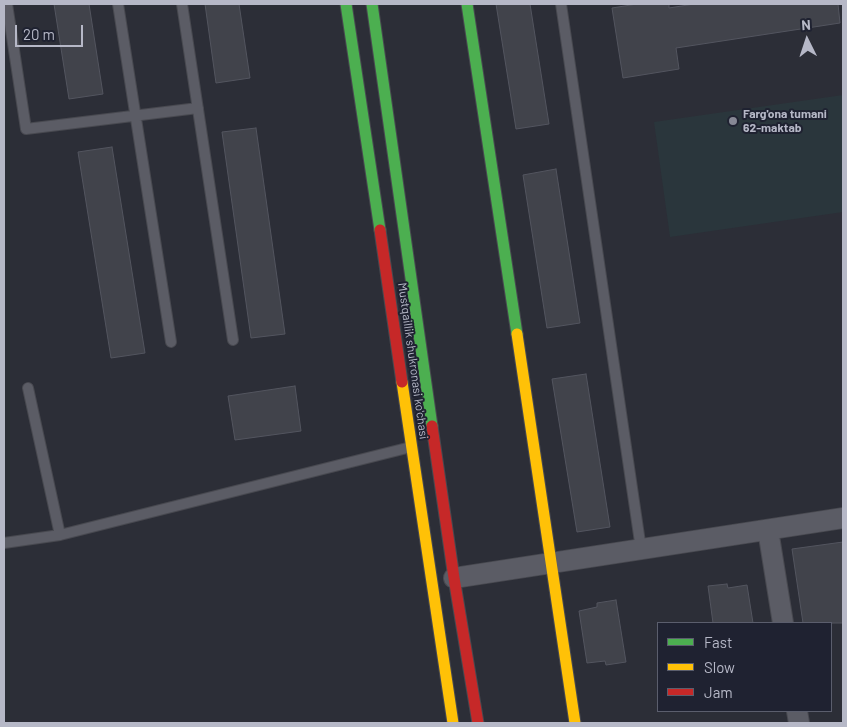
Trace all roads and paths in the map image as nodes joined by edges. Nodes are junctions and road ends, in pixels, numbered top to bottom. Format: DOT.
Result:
graph roads {
  1 [pos="7,4"];
  2 [pos="118,4"];
  3 [pos="182,4"];
  4 [pos="346,4"];
  5 [pos="372,4"];
  6 [pos="467,4"];
  7 [pos="561,4"];
  8 [pos="198,108"];
  9 [pos="136,116"];
  10 [pos="232,340"];
  11 [pos="171,342"];
  12 [pos="28,388"];
  13 [pos="412,447"];
  14 [pos="843,518"];
  15 [pos="768,530"];
  16 [pos="60,535"];
  17 [pos="4,542"];
  18 [pos="641,549"];
  19 [pos="551,562"];
  20 [pos="454,578"];
  21 [pos="783,622"];
  22 [pos="453,723"];
  23 [pos="478,723"];
  24 [pos="575,723"];
  1 -- 9 [label="lane"];
  2 -- 9 [label="lane"];
  3 -- 8 [label="lane"];
  4 -- 13 [label="main road, Mustqaillik shukronasi ko'chasi"];
  5 -- 20 [label="main road, Mustqaillik shukronasi ko'chasi"];
  6 -- 19 [label="main road"];
  7 -- 18 [label="lane"];
  8 -- 9 [label="lane"];
  8 -- 10 [label="lane"];
  9 -- 11 [label="lane"];
  12 -- 16 [label="lane"];
  13 -- 16 [label="lane"];
  13 -- 22 [label="main road, Mustqaillik shukronasi ko'chasi"];
  14 -- 15 [label="street"];
  15 -- 18 [label="street"];
  15 -- 21 [label="street"];
  16 -- 17 [label="lane"];
  18 -- 19 [label="street"];
  19 -- 20 [label="street"];
  19 -- 24 [label="main road"];
  20 -- 23 [label="main road, Mustqaillik shukronasi ko'chasi"];
}
